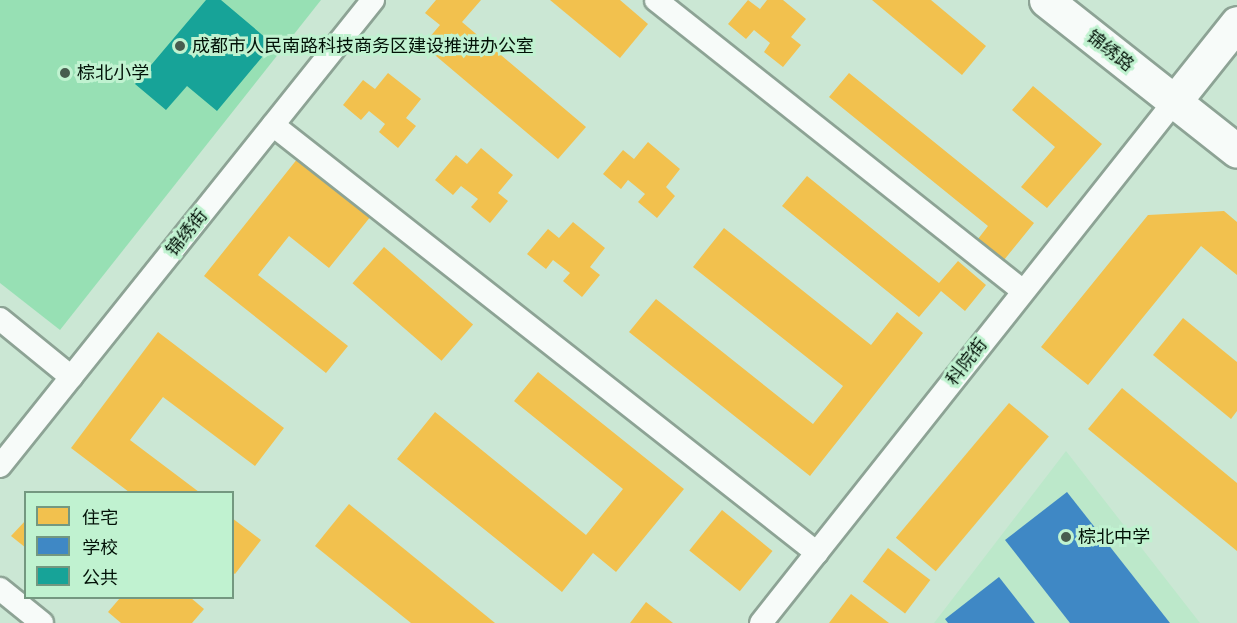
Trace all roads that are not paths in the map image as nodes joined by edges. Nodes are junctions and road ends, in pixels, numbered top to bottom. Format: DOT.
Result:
graph roads {
  1 [pos="656,0"];
  2 [pos="1046,0"];
  3 [pos="363,4"];
  4 [pos="1237,23"];
  5 [pos="1174,102"];
  6 [pos="273,125"];
  7 [pos="1237,151"];
  8 [pos="1023,291"];
  9 [pos="0,319"];
  10 [pos="71,377"];
  11 [pos="0,466"];
  12 [pos="817,553"];
  13 [pos="0,589"];
  14 [pos="42,623"];
  15 [pos="761,623"];
  1 -- 8 [label="street"];
  2 -- 5 [label="main road, 锦绣路"];
  3 -- 6 [label="street, 锦绣街"];
  4 -- 5 [label="main road"];
  5 -- 7 [label="main road, 锦绣路"];
  5 -- 8 [label="street, 科院街"];
  6 -- 10 [label="street, 锦绣街"];
  6 -- 12 [label="street"];
  8 -- 12 [label="street, 科院街"];
  9 -- 10 [label="street"];
  10 -- 11 [label="street, 锦绣街"];
  12 -- 15 [label="street, 科院街"];
  13 -- 14 [label="street"];
}
